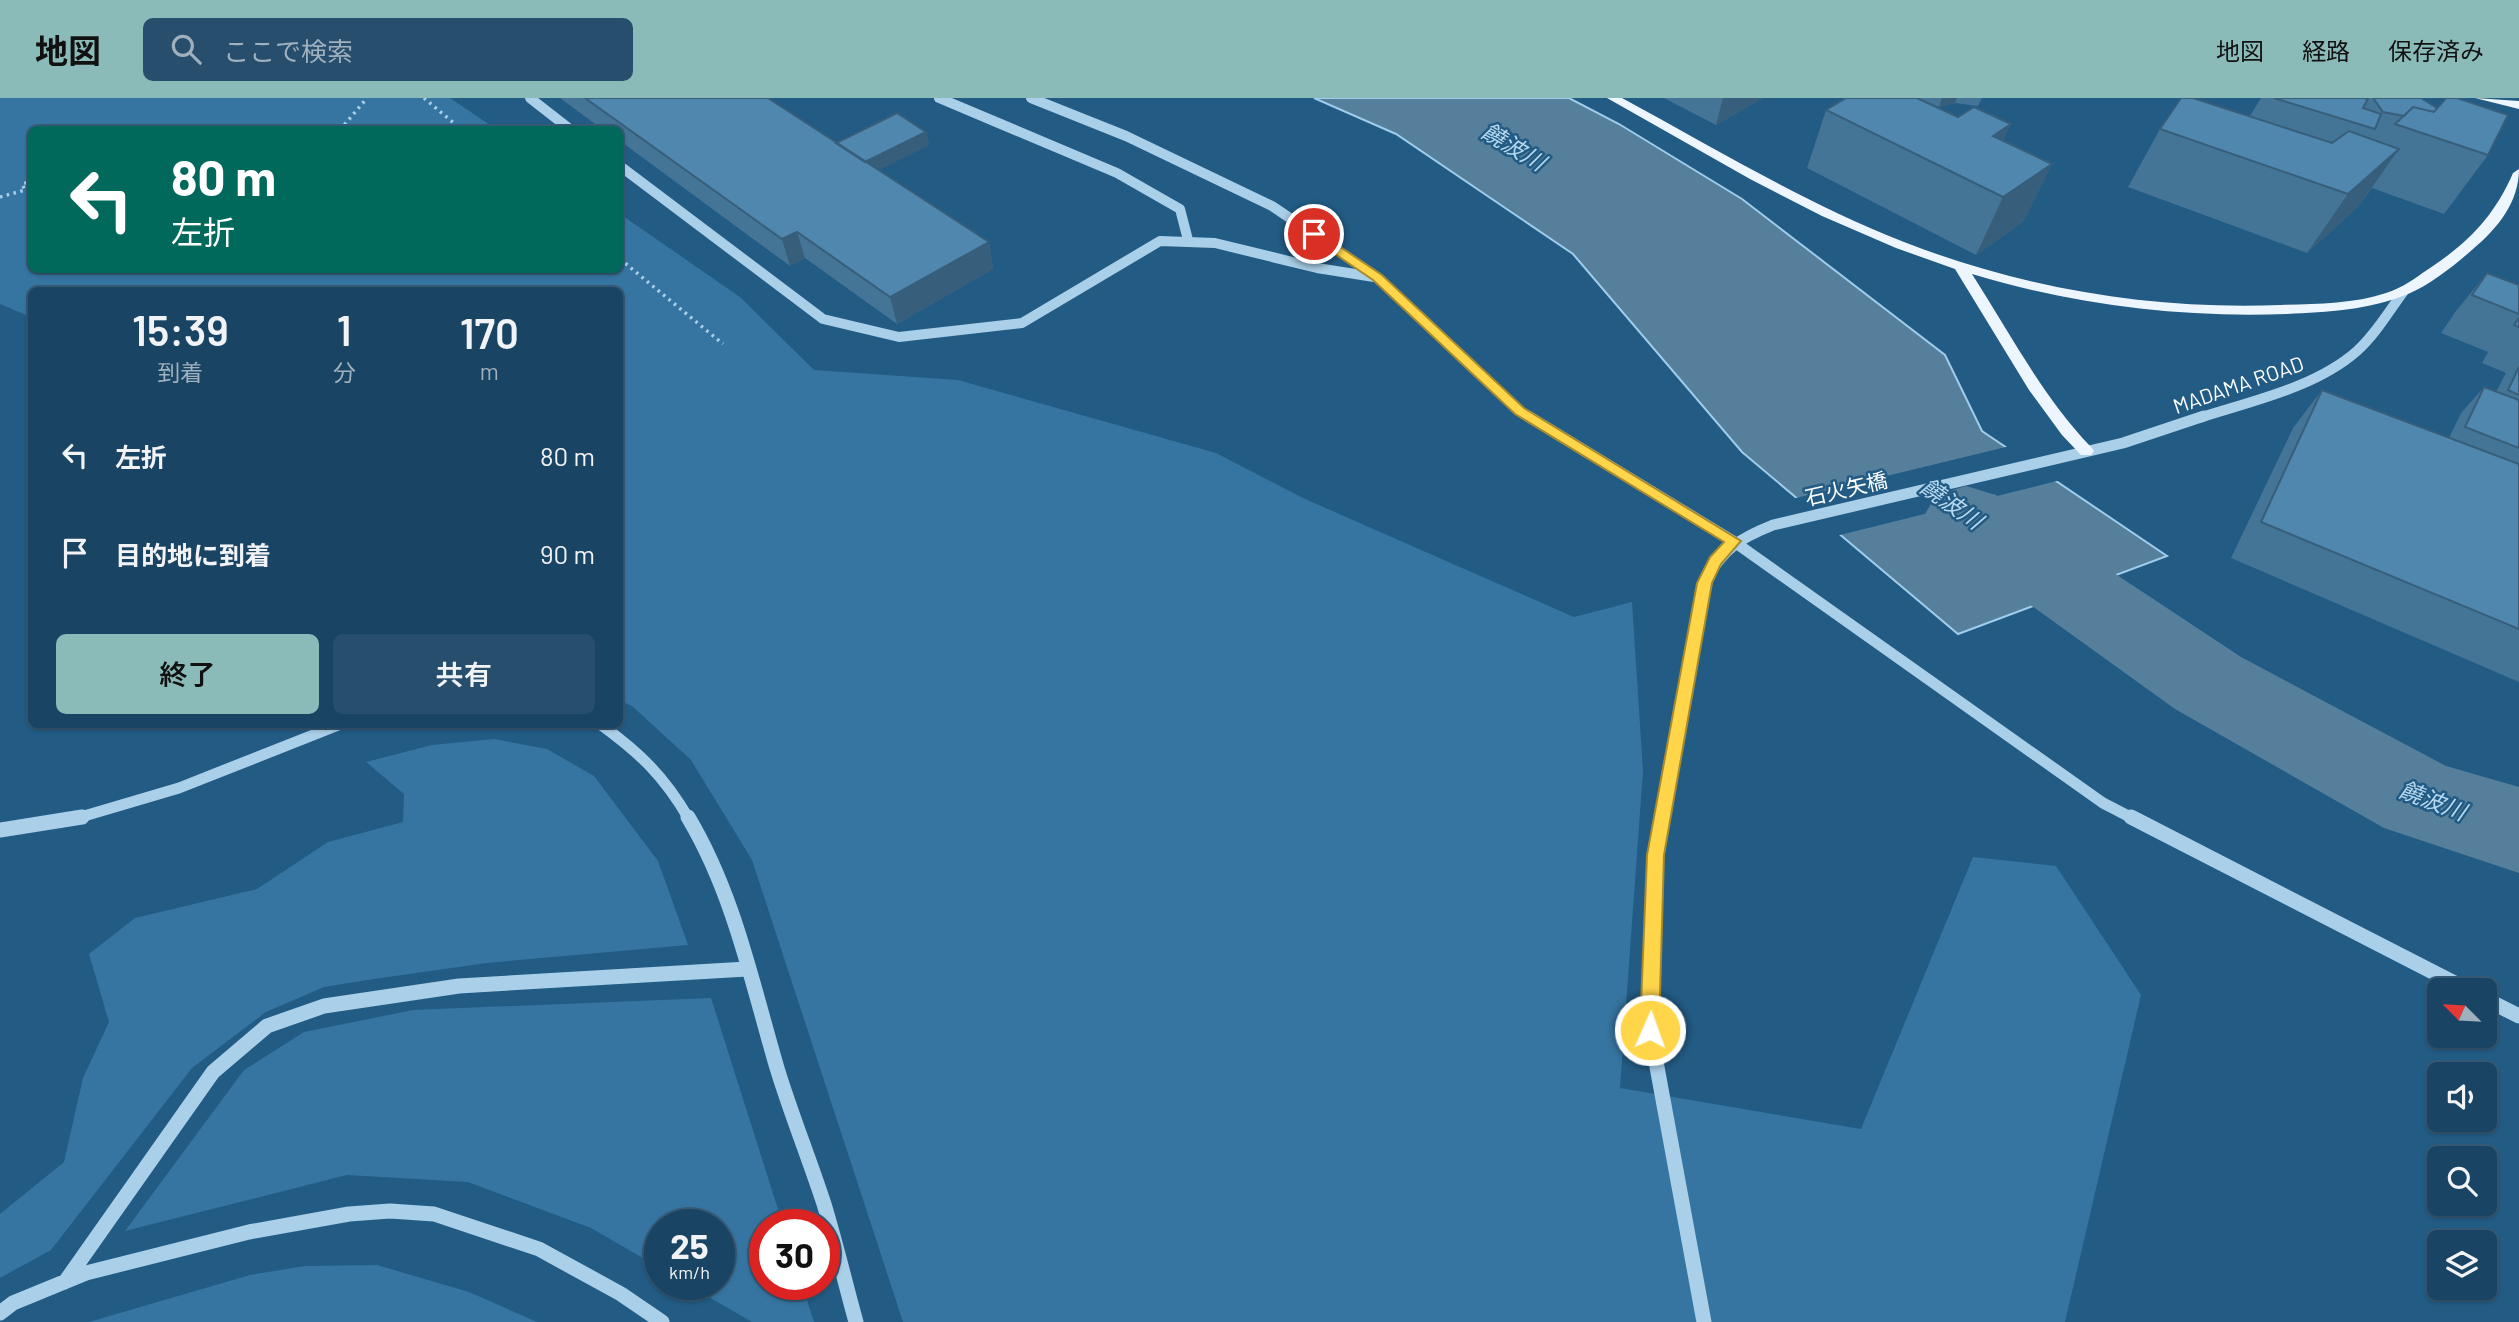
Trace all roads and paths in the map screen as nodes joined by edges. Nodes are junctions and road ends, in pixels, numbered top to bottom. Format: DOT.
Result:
graph roads {
  1 [pos="367,98"];
  2 [pos="424,98"];
  3 [pos="530,98"];
  4 [pos="939,98"];
  5 [pos="1031,98"];
  6 [pos="1613,98"];
  7 [pos="2481,98"];
  8 [pos="2519,105"];
  9 [pos="343,126"];
  10 [pos="457,126"];
  11 [pos="566,126"];
  12 [pos="623,168"];
  13 [pos="2519,173"];
  14 [pos="28,182"];
  15 [pos="0,197"];
  16 [pos="1188,240"];
  17 [pos="623,261"];
  18 [pos="1960,266"];
  19 [pos="1377,277"];
  20 [pos="2404,291"];
  21 [pos="723,344"];
  22 [pos="2086,451"];
  23 [pos="2051,459"];
  24 [pos="1733,541"];
  25 [pos="331,728"];
  26 [pos="607,728"];
  27 [pos="0,830"];
  28 [pos="747,969"];
  29 [pos="2445,978"];
  30 [pos="2497,1005"];
  31 [pos="2519,1016"];
  32 [pos="65,1282"];
  33 [pos="0,1312"];
  34 [pos="662,1322"];
  35 [pos="856,1322"];
  36 [pos="1704,1322"];
  1 -- 9 [label="path"];
  2 -- 10 [label="path"];
  3 -- 11 [label="street"];
  4 -- 16 [label="street"];
  5 -- 19 [label="street"];
  6 -- 18 [label="main road"];
  7 -- 8 [label="main road"];
  12 -- 16 [label="street"];
  13 -- 20 [label="main road"];
  14 -- 15 [label="path"];
  16 -- 19 [label="street"];
  17 -- 21 [label="path"];
  18 -- 20 [label="main road"];
  18 -- 22 [label="main road"];
  19 -- 24 [label="street"];
  20 -- 22 [label="street, MADAMA ROAD"];
  22 -- 23 [label="street, MADAMA ROAD"];
  23 -- 24 [label="street, 石火矢橋"];
  24 -- 29 [label="street"];
  24 -- 36 [label="street"];
  25 -- 27 [label="street"];
  26 -- 28 [label="street"];
  28 -- 32 [label="street"];
  28 -- 35 [label="street"];
  30 -- 31 [label="street"];
  32 -- 33 [label="street"];
  32 -- 34 [label="street"];
}
